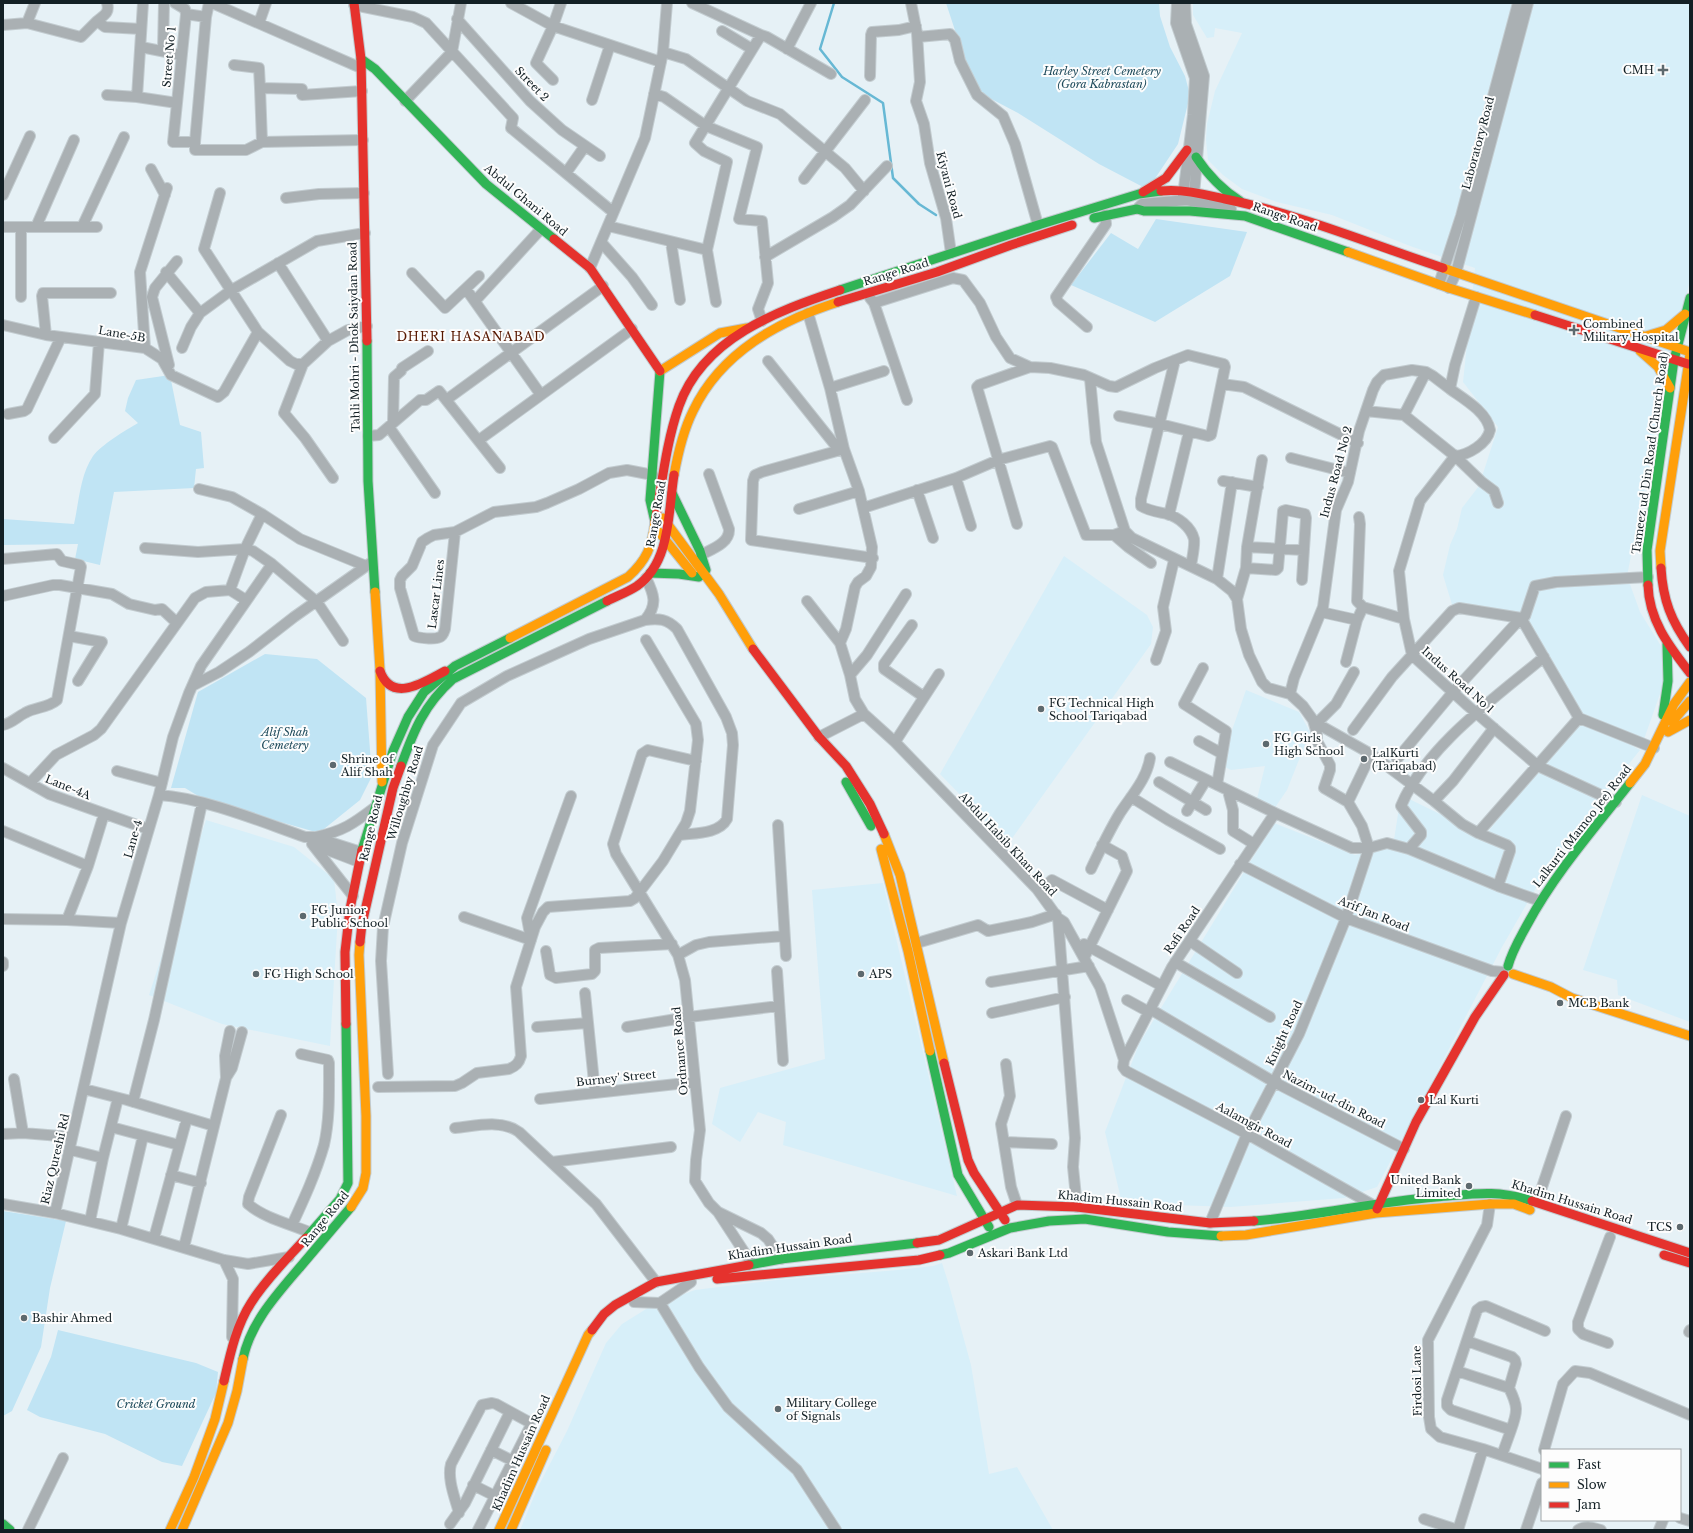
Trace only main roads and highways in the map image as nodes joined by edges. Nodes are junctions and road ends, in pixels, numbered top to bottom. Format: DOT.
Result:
graph roads {
  1 [pos="354,4"];
  2 [pos="361,63"];
  3 [pos="1187,150"];
  4 [pos="1196,157"];
  5 [pos="1182,190"];
  6 [pos="1139,194"];
  7 [pos="1190,196"];
  8 [pos="1245,203"];
  9 [pos="1690,298"];
  10 [pos="1686,314"];
  11 [pos="748,328"];
  12 [pos="1643,337"];
  13 [pos="1636,348"];
  14 [pos="1677,348"];
  15 [pos="1690,353"];
  16 [pos="1674,360"];
  17 [pos="1688,364"];
  18 [pos="660,371"];
  19 [pos="1670,388"];
  20 [pos="672,494"];
  21 [pos="658,511"];
  22 [pos="668,525"];
  23 [pos="656,526"];
  24 [pos="665,540"];
  25 [pos="648,576"];
  26 [pos="698,577"];
  27 [pos="709,580"];
  28 [pos="1667,644"];
  29 [pos="1690,646"];
  30 [pos="455,666"];
  31 [pos="380,670"];
  32 [pos="1690,673"];
  33 [pos="1690,682"];
  34 [pos="1690,701"];
  35 [pos="1690,720"];
  36 [pos="1654,746"];
  37 [pos="836,755"];
  38 [pos="382,785"];
  39 [pos="1507,972"];
  40 [pos="1551,987"];
  41 [pos="1690,1027"];
  42 [pos="1690,1036"];
  43 [pos="976,1175"];
  44 [pos="960,1180"];
  45 [pos="1376,1207"];
  46 [pos="1000,1213"];
  47 [pos="984,1220"];
  48 [pos="1010,1228"];
  49 [pos="993,1235"];
  50 [pos="1625,1241"];
  51 [pos="1654,1251"];
  52 [pos="1690,1253"];
  53 [pos="1690,1263"];
  54 [pos="3,1524"];
  55 [pos="10,1530"];
  56 [pos="170,1530"];
  57 [pos="182,1530"];
  58 [pos="499,1530"];
  59 [pos="511,1530"];
  1 -- 2 [label="main road, Tahli Mohri - Dhok Saiydan Road"];
  2 -- 18 [label="main road, Abdul Ghani Road"];
  2 -- 31 [label="main road, Tahli Mohri - Dhok Saiydan Road"];
  3 -- 6 [label="main road"];
  4 -- 8 [label="main road"];
  5 -- 6 [label="main road"];
  6 -- 11 [label="main road"];
  7 -- 8 [label="main road"];
  8 -- 12 [label="main road"];
  9 -- 10 [label="main road, Tameez ud Din Road (Church Road)"];
  10 -- 12 [label="main road"];
  10 -- 14 [label="main road, Tameez ud Din Road (Church Road)"];
  11 -- 18 [label="main road"];
  11 -- 21 [label="main road"];
  12 -- 14 [label="main road"];
  13 -- 16 [label="main road, Range Road"];
  13 -- 19 [label="main road"];
  13 -- 20 [label="main road, Range Road"];
  14 -- 15 [label="main road"];
  14 -- 16 [label="main road, Tameez ud Din Road (Church Road)"];
  15 -- 17 [label="main road"];
  16 -- 17 [label="main road, Range Road"];
  16 -- 19 [label="main road, Tameez ud Din Road (Church Road)"];
  17 -- 29 [label="main road"];
  18 -- 23 [label="main road"];
  19 -- 28 [label="main road, Tameez ud Din Road (Church Road)"];
  20 -- 22 [label="main road, Range Road"];
  20 -- 27 [label="main road"];
  21 -- 22 [label="main road"];
  21 -- 23 [label="main road"];
  22 -- 24 [label="main road, Range Road"];
  22 -- 27 [label="main road"];
  23 -- 24 [label="main road"];
  23 -- 30 [label="main road"];
  24 -- 25 [label="main road, Range Road"];
  24 -- 26 [label="main road"];
  25 -- 26 [label="main road"];
  25 -- 57 [label="main road, Range Road"];
  26 -- 27 [label="main road"];
  27 -- 37 [label="main road"];
  28 -- 32 [label="main road, Tameez ud Din Road (Church Road)"];
  28 -- 36 [label="main road"];
  30 -- 31 [label="main road"];
  30 -- 38 [label="main road"];
  31 -- 38 [label="main road, Tahli Mohri - Dhok Saiydan Road"];
  33 -- 36 [label="main road, Lalkurti (Mamoo Jee) Road"];
  34 -- 36 [label="main road, Lalkurti (Mamoo Jee) Road"];
  35 -- 36 [label="main road"];
  36 -- 39 [label="main road, Lalkurti (Mamoo Jee) Road"];
  37 -- 43 [label="main road"];
  37 -- 44 [label="main road"];
  38 -- 56 [label="main road"];
  39 -- 40 [label="main road"];
  39 -- 45 [label="main road, Lalkurti (Mamoo Jee) Road"];
  40 -- 41 [label="main road"];
  40 -- 42 [label="main road"];
  43 -- 44 [label="main road"];
  43 -- 46 [label="main road"];
  44 -- 47 [label="main road"];
  45 -- 46 [label="main road, Khadim Hussain Road"];
  45 -- 48 [label="main road, Khadim Hussain Road"];
  45 -- 50 [label="main road, Khadim Hussain Road"];
  45 -- 52 [label="main road, Khadim Hussain Road"];
  46 -- 47 [label="main road, Khadim Hussain Road"];
  46 -- 48 [label="main road"];
  47 -- 49 [label="main road"];
  47 -- 58 [label="main road, Khadim Hussain Road"];
  48 -- 49 [label="main road, Khadim Hussain Road"];
  49 -- 59 [label="main road, Khadim Hussain Road"];
  51 -- 53 [label="main road"];
  54 -- 55 [label="main road"];
}
